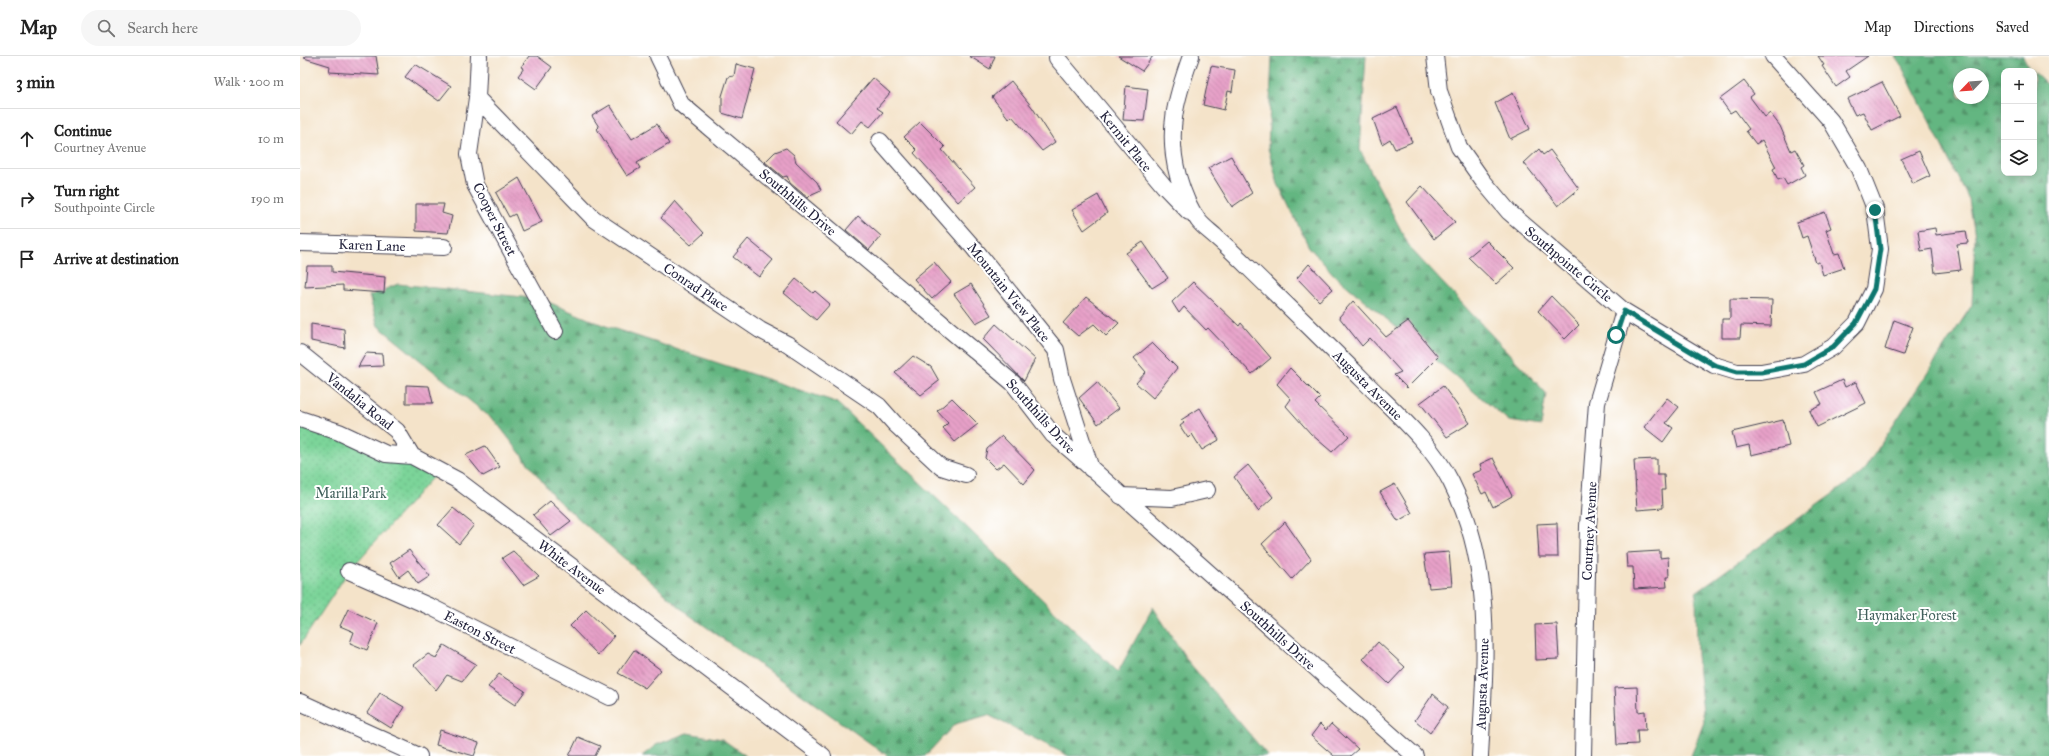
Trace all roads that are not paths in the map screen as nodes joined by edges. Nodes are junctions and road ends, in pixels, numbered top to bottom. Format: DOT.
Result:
graph roads {
  1 [pos="479,56"];
  2 [pos="658,56"];
  3 [pos="1191,56"];
  4 [pos="1435,56"];
  5 [pos="1773,56"];
  6 [pos="1057,58"];
  7 [pos="477,98"];
  8 [pos="880,141"];
  9 [pos="1199,221"];
  10 [pos="300,243"];
  11 [pos="444,247"];
  12 [pos="1624,311"];
  13 [pos="555,331"];
  14 [pos="300,353"];
  15 [pos="300,419"];
  16 [pos="412,456"];
  17 [pos="1091,469"];
  18 [pos="966,475"];
  19 [pos="1207,490"];
  20 [pos="1121,496"];
  21 [pos="348,571"];
  22 [pos="610,697"];
  23 [pos="300,702"];
  24 [pos="419,756"];
  25 [pos="823,756"];
  26 [pos="1415,756"];
  27 [pos="1480,756"];
  28 [pos="1582,756"];
  1 -- 7 [label="street"];
  2 -- 17 [label="street, Southhills Drive"];
  3 -- 9 [label="street, Augusta Avenue"];
  4 -- 12 [label="street, Southpointe Circle"];
  5 -- 12 [label="street, Southpointe Circle"];
  6 -- 9 [label="street, Kermit Place"];
  7 -- 13 [label="street, Cooper Street"];
  7 -- 18 [label="street, Conrad Place"];
  8 -- 17 [label="street, Mountain View Place"];
  9 -- 27 [label="street, Augusta Avenue"];
  10 -- 11 [label="street, Karen Lane"];
  12 -- 28 [label="street, Courtney Avenue"];
  14 -- 16 [label="street, Vandalia Road"];
  15 -- 16 [label="street, White Avenue"];
  16 -- 25 [label="street, White Avenue"];
  17 -- 20 [label="street, Southhills Drive"];
  19 -- 20 [label="street"];
  20 -- 26 [label="street, Southhills Drive"];
  21 -- 22 [label="street, Easton Street"];
  23 -- 24 [label="street"];
}
